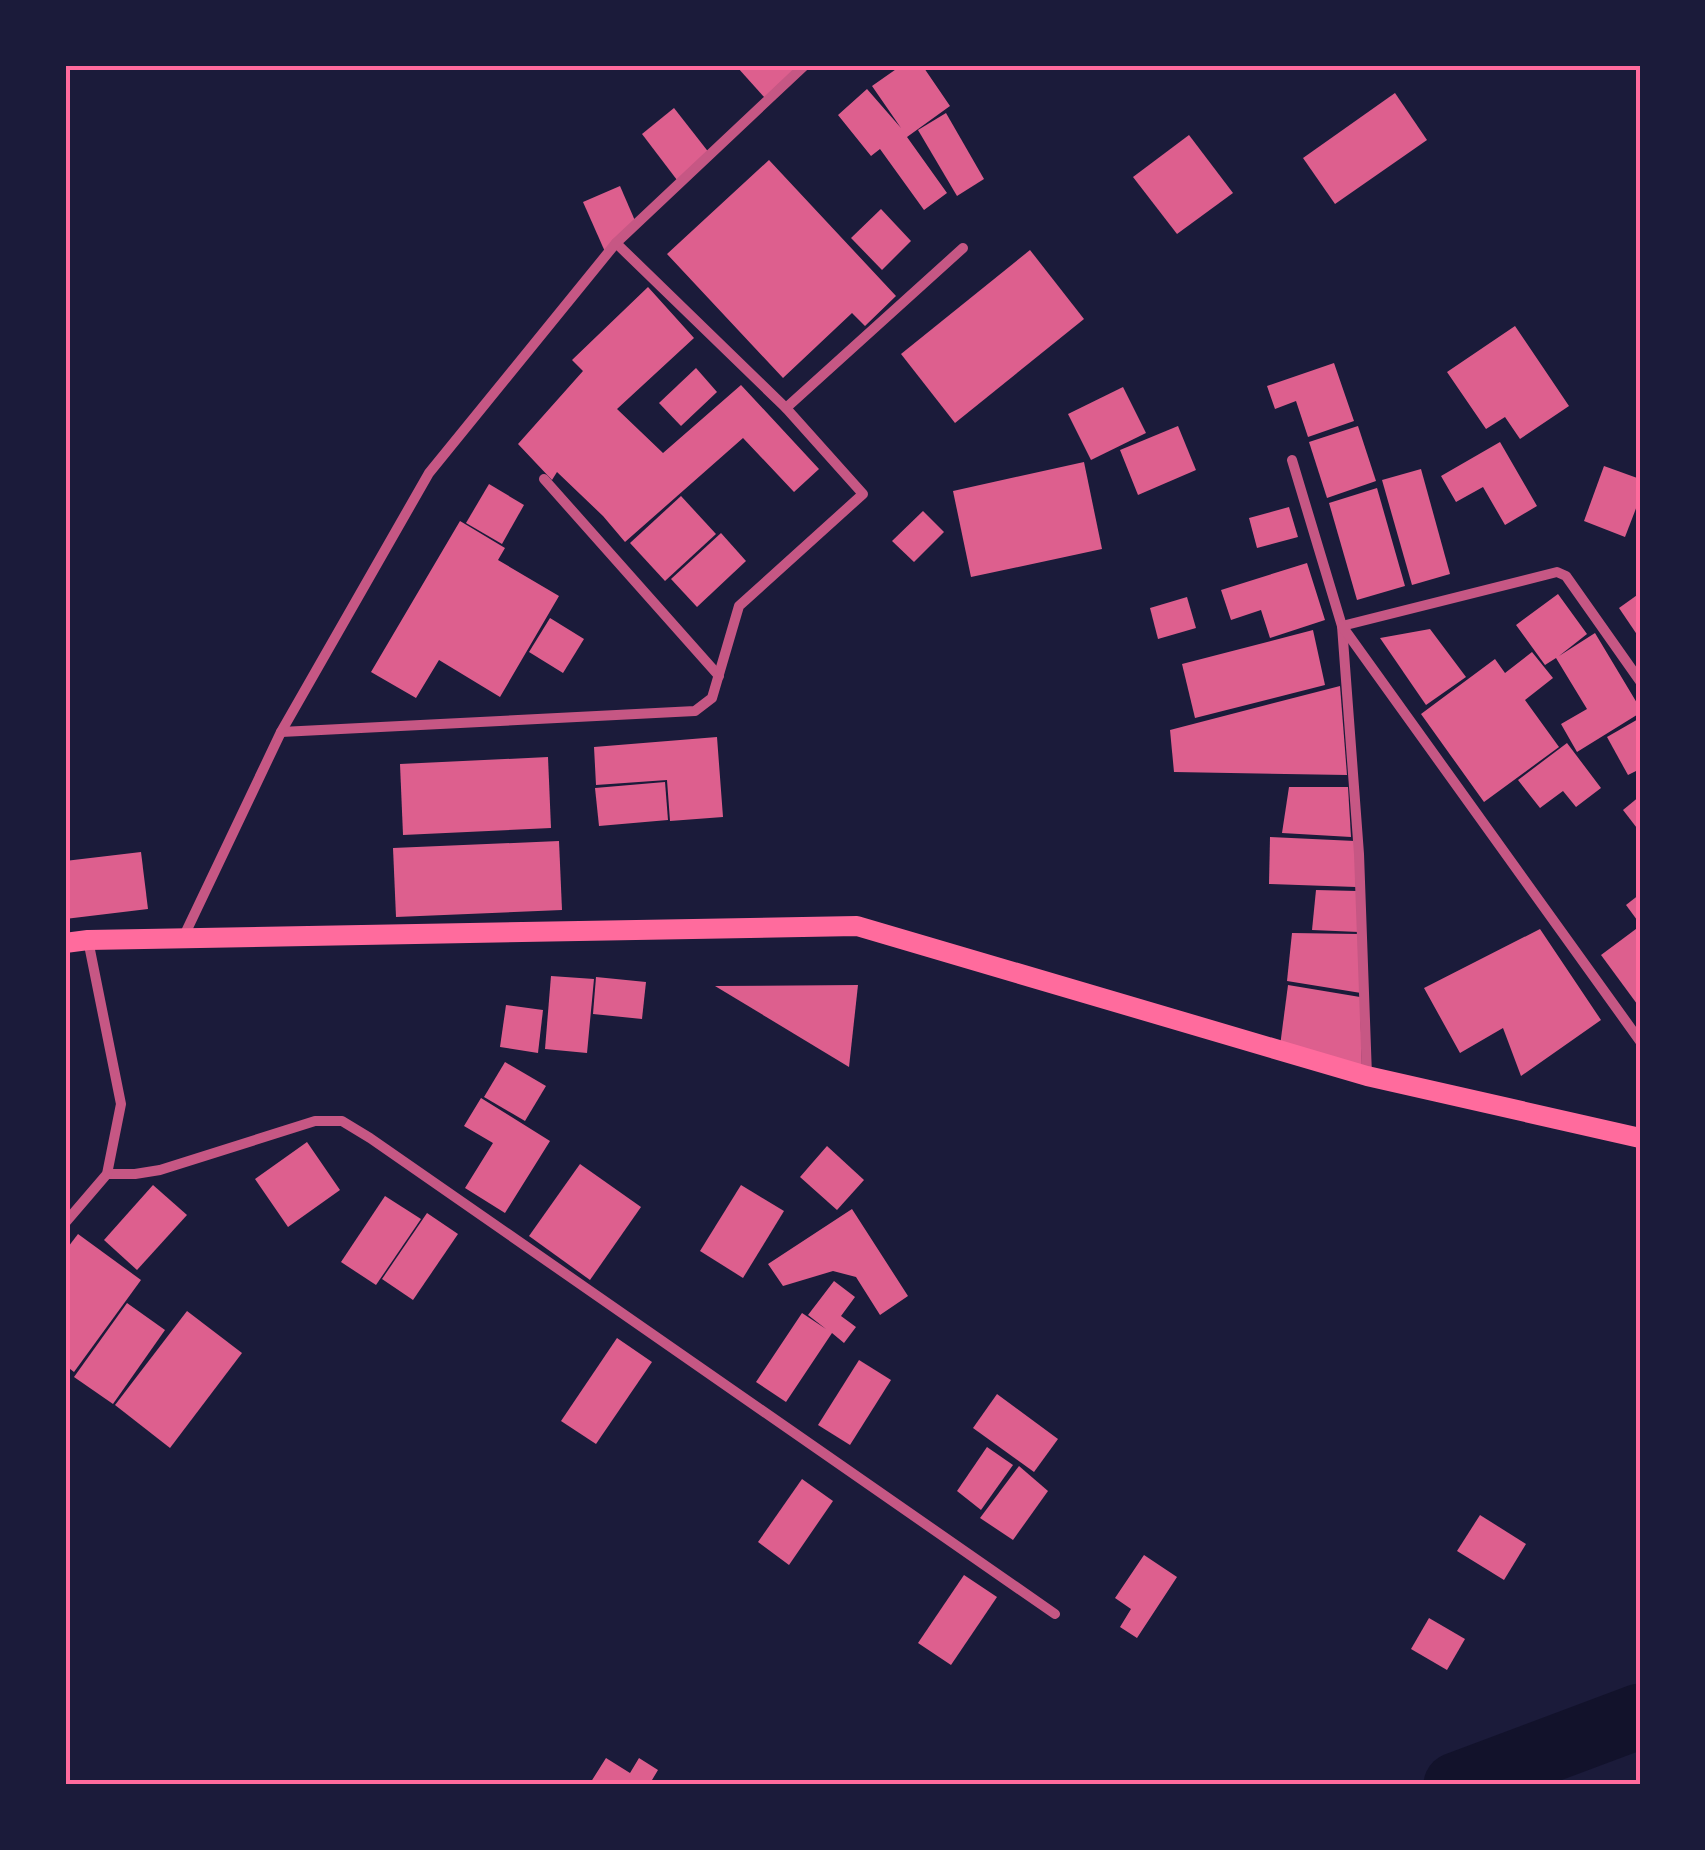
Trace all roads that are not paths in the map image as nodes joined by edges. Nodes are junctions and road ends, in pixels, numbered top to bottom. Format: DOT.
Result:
graph roads {
  1 [pos="805,65"];
  2 [pos="616,243"];
  3 [pos="963,248"];
  4 [pos="786,408"];
  5 [pos="1292,460"];
  6 [pos="544,479"];
  7 [pos="1342,626"];
  8 [pos="718,676"];
  9 [pos="1640,680"];
  10 [pos="281,732"];
  11 [pos="183,939"];
  12 [pos="88,940"];
  13 [pos="65,943"];
  14 [pos="1640,1041"];
  15 [pos="1367,1076"];
  16 [pos="1640,1138"];
  17 [pos="107,1174"];
  18 [pos="65,1223"];
  19 [pos="1056,1614"];
  1 -- 2 [label="street"];
  2 -- 4 [label="street"];
  2 -- 10 [label="street"];
  3 -- 4 [label="street"];
  4 -- 8 [label="street"];
  5 -- 7 [label="street"];
  6 -- 8 [label="street"];
  7 -- 9 [label="street"];
  7 -- 14 [label="street"];
  7 -- 15 [label="street"];
  8 -- 10 [label="street"];
  10 -- 11 [label="street"];
  11 -- 12 [label="main road"];
  11 -- 15 [label="main road"];
  12 -- 13 [label="main road"];
  12 -- 17 [label="street"];
  15 -- 16 [label="main road"];
  17 -- 18 [label="street"];
  17 -- 19 [label="street"];
}
